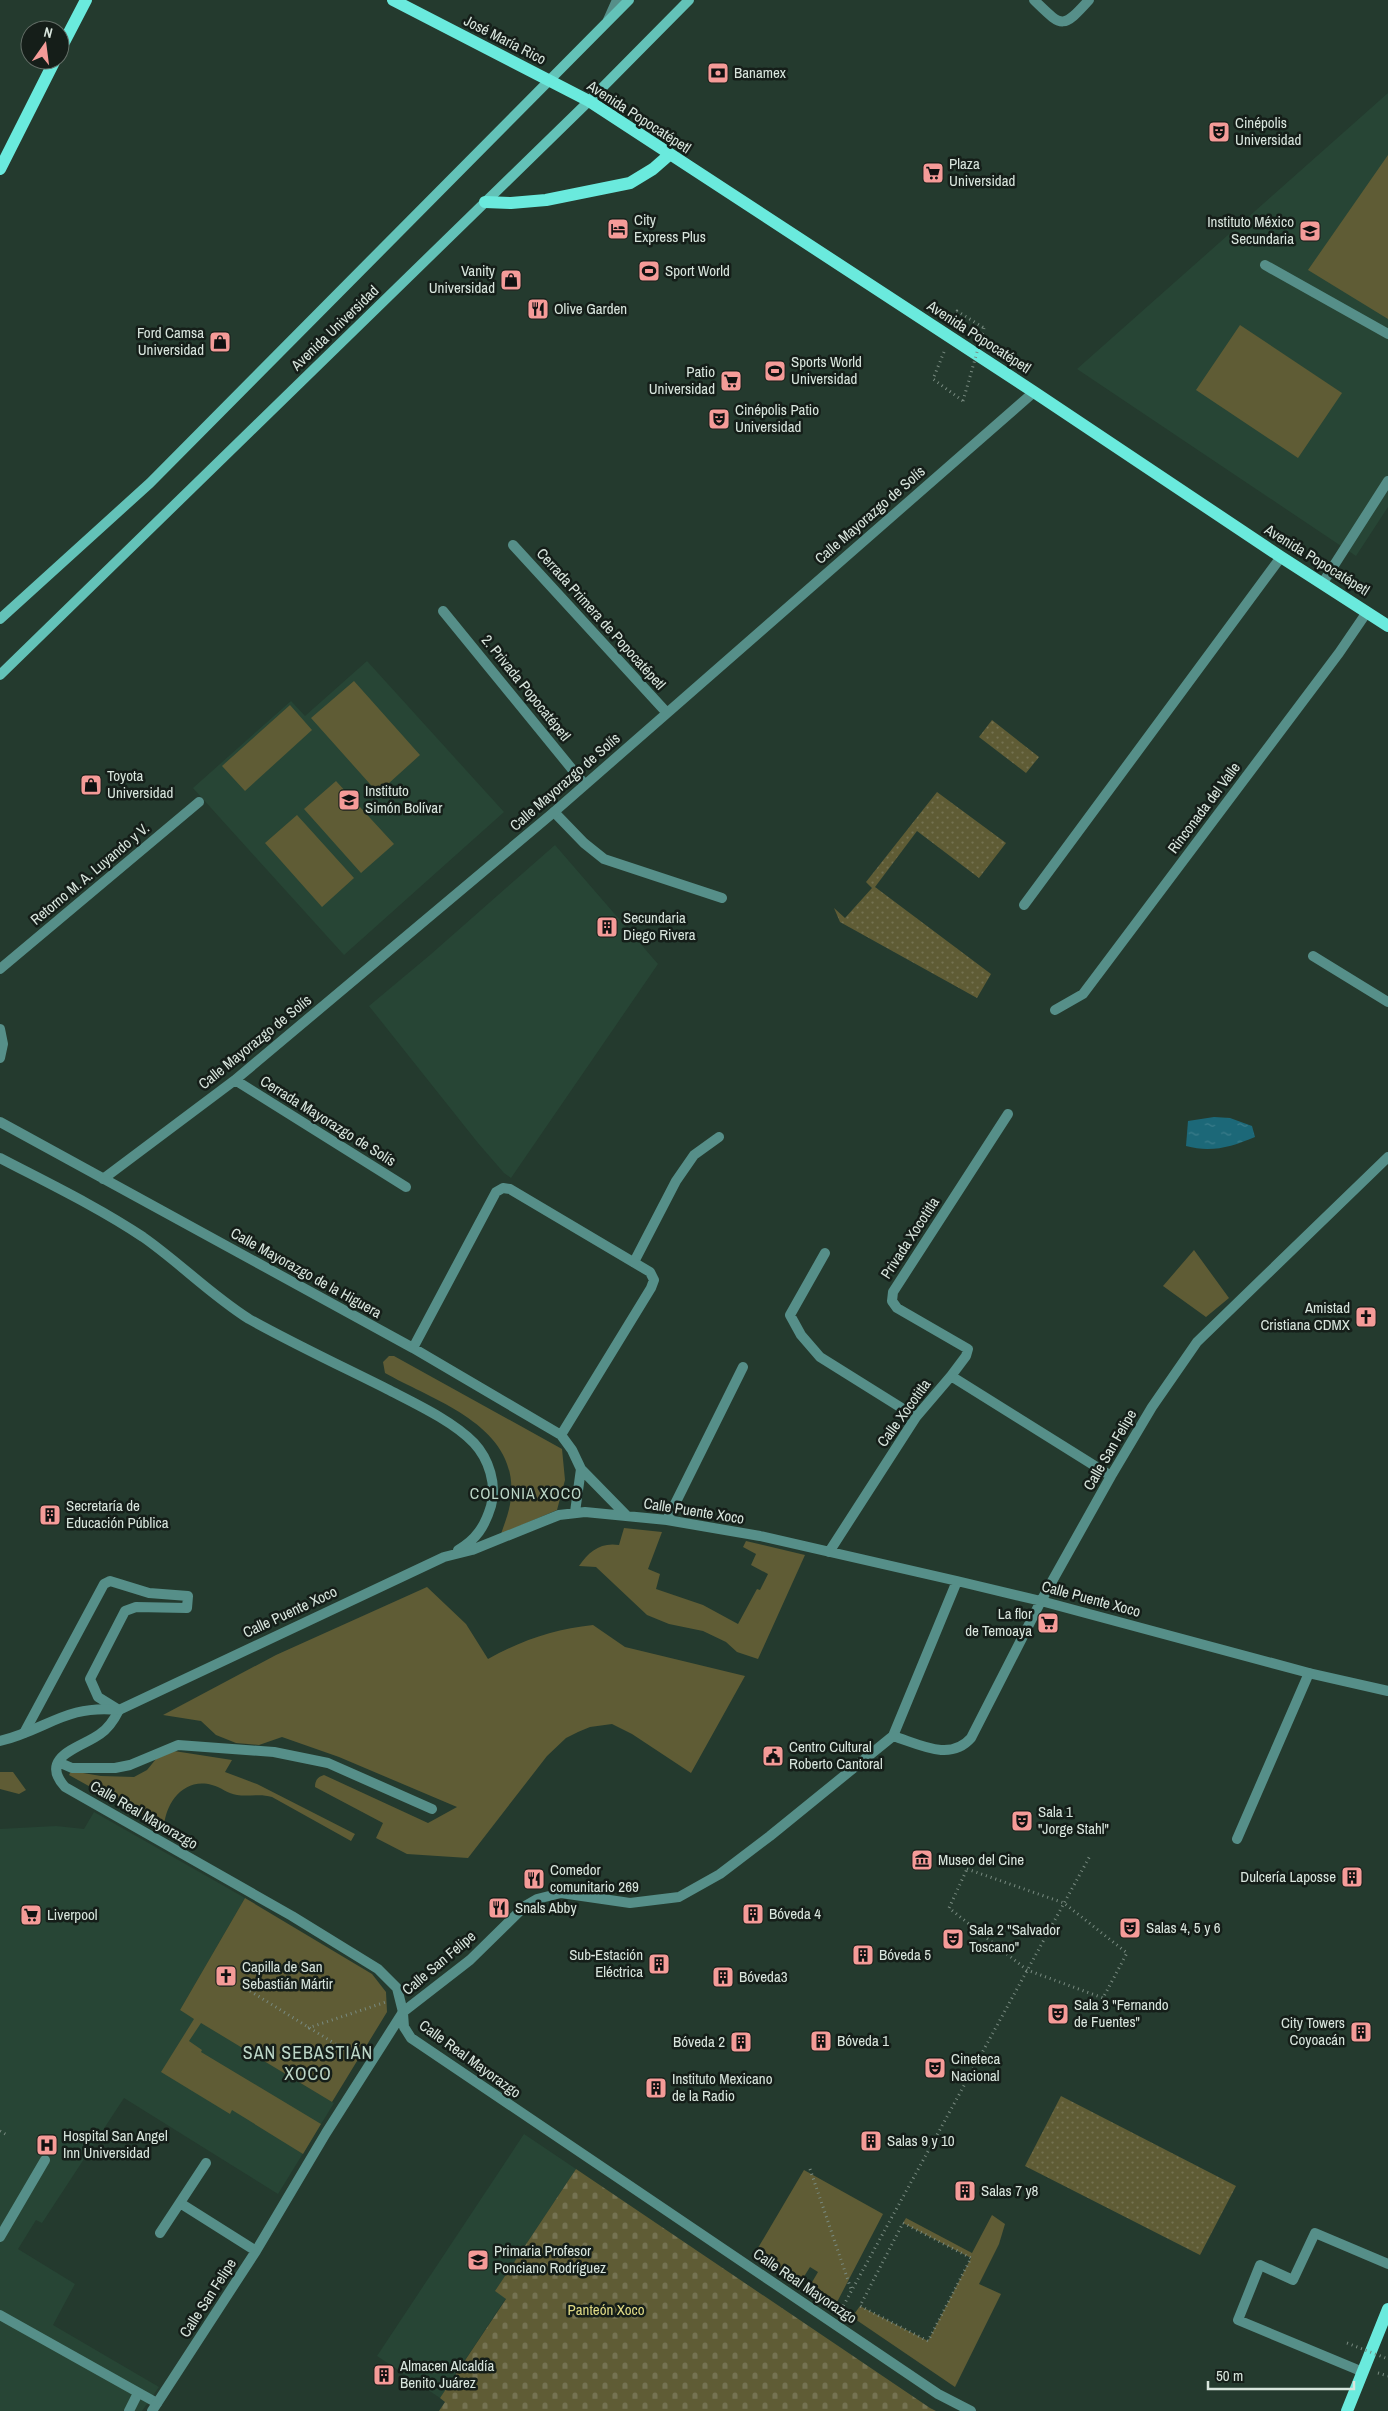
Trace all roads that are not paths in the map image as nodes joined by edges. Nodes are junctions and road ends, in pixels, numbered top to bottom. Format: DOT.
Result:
graph roads {
  1 [pos="86,0"];
  2 [pos="393,0"];
  3 [pos="617,0"];
  4 [pos="629,0"];
  5 [pos="689,0"];
  6 [pos="1034,0"];
  7 [pos="1090,0"];
  8 [pos="607,23"];
  9 [pos="70,31"];
  10 [pos="50,70"];
  11 [pos="549,81"];
  12 [pos="589,101"];
  13 [pos="669,155"];
  14 [pos="0,169"];
  15 [pos="485,202"];
  16 [pos="1265,265"];
  17 [pos="1388,334"];
  18 [pos="1034,392"];
  19 [pos="1388,481"];
  20 [pos="513,545"];
  21 [pos="1281,558"];
  22 [pos="1322,584"];
  23 [pos="444,611"];
  24 [pos="1367,612"];
  25 [pos="0,619"];
  26 [pos="1388,626"];
  27 [pos="0,675"];
  28 [pos="667,713"];
  29 [pos="585,785"];
  30 [pos="200,802"];
  31 [pos="554,812"];
  32 [pos="722,898"];
  33 [pos="1024,905"];
  34 [pos="1313,956"];
  35 [pos="0,969"];
  36 [pos="1388,1002"];
  37 [pos="1054,1010"];
  38 [pos="0,1029"];
  39 [pos="0,1058"];
  40 [pos="234,1080"];
  41 [pos="1008,1114"];
  42 [pos="0,1122"];
  43 [pos="719,1137"];
  44 [pos="1388,1157"];
  45 [pos="0,1158"];
  46 [pos="103,1179"];
  47 [pos="406,1187"];
  48 [pos="825,1253"];
  49 [pos="634,1262"];
  50 [pos="413,1348"];
  51 [pos="743,1367"];
  52 [pos="951,1376"];
  53 [pos="916,1417"];
  54 [pos="561,1435"];
  55 [pos="581,1469"];
  56 [pos="1111,1476"];
  57 [pos="575,1512"];
  58 [pos="627,1516"];
  59 [pos="667,1520"];
  60 [pos="829,1552"];
  61 [pos="444,1557"];
  62 [pos="957,1581"];
  63 [pos="1041,1601"];
  64 [pos="1309,1673"];
  65 [pos="1388,1691"];
  66 [pos="118,1710"];
  67 [pos="24,1733"];
  68 [pos="893,1736"];
  69 [pos="0,1741"];
  70 [pos="58,1762"];
  71 [pos="432,1809"];
  72 [pos="1237,1839"];
  73 [pos="403,2012"];
  74 [pos="45,2160"];
  75 [pos="206,2162"];
  76 [pos="180,2203"];
  77 [pos="160,2233"];
  78 [pos="0,2237"];
  79 [pos="256,2251"];
  80 [pos="1388,2264"];
  81 [pos="1388,2309"];
  82 [pos="0,2315"];
  83 [pos="1363,2372"];
  84 [pos="136,2398"];
  85 [pos="155,2407"];
  86 [pos="129,2411"];
  87 [pos="971,2411"];
  88 [pos="1347,2411"];
  1 -- 9 [label="main road"];
  2 -- 11 [label="main road, José María Rico"];
  3 -- 8 [label="street"];
  4 -- 8 [label="main road, Avenida Universidad"];
  5 -- 12 [label="main road, Avenida Universidad"];
  6 -- 7 [label="street"];
  8 -- 11 [label="main road, Avenida Universidad"];
  10 -- 14 [label="main road"];
  11 -- 12 [label="main road, Avenida Popocatépetl"];
  11 -- 25 [label="main road, Avenida Universidad"];
  12 -- 13 [label="main road, Avenida Popocatépetl"];
  12 -- 15 [label="main road, Avenida Universidad"];
  13 -- 15 [label="main road"];
  13 -- 18 [label="main road, Avenida Popocatépetl"];
  15 -- 27 [label="main road, Avenida Universidad"];
  16 -- 17 [label="street"];
  18 -- 21 [label="main road, Avenida Popocatépetl"];
  18 -- 28 [label="street, Calle Mayorazgo de Solís"];
  19 -- 22 [label="street"];
  20 -- 28 [label="street, Cerrada Primera de Popocatépetl"];
  21 -- 22 [label="main road, Avenida Popocatépetl"];
  21 -- 33 [label="street"];
  22 -- 24 [label="main road, Avenida Popocatépetl"];
  23 -- 29 [label="street, 2. Privada Popocatépetl"];
  24 -- 26 [label="main road, Avenida Popocatépetl"];
  24 -- 37 [label="street, Rinconada del Valle"];
  28 -- 29 [label="street, Calle Mayorazgo de Solís"];
  29 -- 31 [label="street, Calle Mayorazgo de Solís"];
  30 -- 35 [label="street, Retorno M. A. Luyando y V."];
  31 -- 32 [label="street"];
  31 -- 40 [label="street, Calle Mayorazgo de Solís"];
  34 -- 36 [label="street"];
  38 -- 39 [label="street"];
  40 -- 46 [label="street, Calle Mayorazgo de Solís"];
  40 -- 47 [label="street, Cerrada Mayorazgo de Solís"];
  41 -- 52 [label="street, Privada Xocotitla"];
  42 -- 46 [label="street, Calle Mayorazgo de la Higuera"];
  43 -- 49 [label="street"];
  44 -- 56 [label="street, Calle San Felipe"];
  45 -- 61 [label="street"];
  46 -- 50 [label="street, Calle Mayorazgo de la Higuera"];
  48 -- 53 [label="street"];
  49 -- 50 [label="street"];
  49 -- 54 [label="street"];
  50 -- 54 [label="street, Calle Mayorazgo de la Higuera"];
  51 -- 59 [label="street"];
  52 -- 53 [label="street, Calle Xocotitla"];
  52 -- 56 [label="street, Calle Xocotitla"];
  53 -- 60 [label="street, Calle Xocotitla"];
  54 -- 55 [label="street, Calle Mayorazgo de la Higuera"];
  55 -- 57 [label="street"];
  55 -- 58 [label="street, Calle Mayorazgo de la Higuera"];
  56 -- 63 [label="street, Calle San Felipe"];
  57 -- 58 [label="street, Calle Puente Xoco"];
  57 -- 61 [label="street, Calle Puente Xoco"];
  58 -- 59 [label="street, Calle Puente Xoco"];
  59 -- 60 [label="street, Calle Puente Xoco"];
  60 -- 62 [label="street, Calle Puente Xoco"];
  61 -- 66 [label="street, Calle Puente Xoco"];
  62 -- 63 [label="street, Calle Puente Xoco"];
  62 -- 68 [label="street, Calle San Felipe"];
  63 -- 64 [label="street, Calle Puente Xoco"];
  63 -- 68 [label="street, Calle San Felipe"];
  64 -- 65 [label="street, Calle Puente Xoco"];
  64 -- 72 [label="street"];
  66 -- 67 [label="street, Calle Puente Xoco"];
  66 -- 67 [label="street"];
  66 -- 70 [label="street"];
  67 -- 69 [label="street"];
  68 -- 73 [label="street, Calle San Felipe"];
  70 -- 71 [label="street"];
  70 -- 73 [label="street, Calle Real Mayorazgo"];
  73 -- 79 [label="street, Calle San Felipe"];
  73 -- 87 [label="street, Calle Real Mayorazgo"];
  74 -- 78 [label="street"];
  75 -- 76 [label="street"];
  76 -- 77 [label="street"];
  76 -- 79 [label="street"];
  79 -- 85 [label="street, Calle San Felipe"];
  80 -- 83 [label="street"];
  81 -- 83 [label="main road"];
  82 -- 85 [label="street"];
  83 -- 88 [label="main road"];
  84 -- 86 [label="street"];
}
